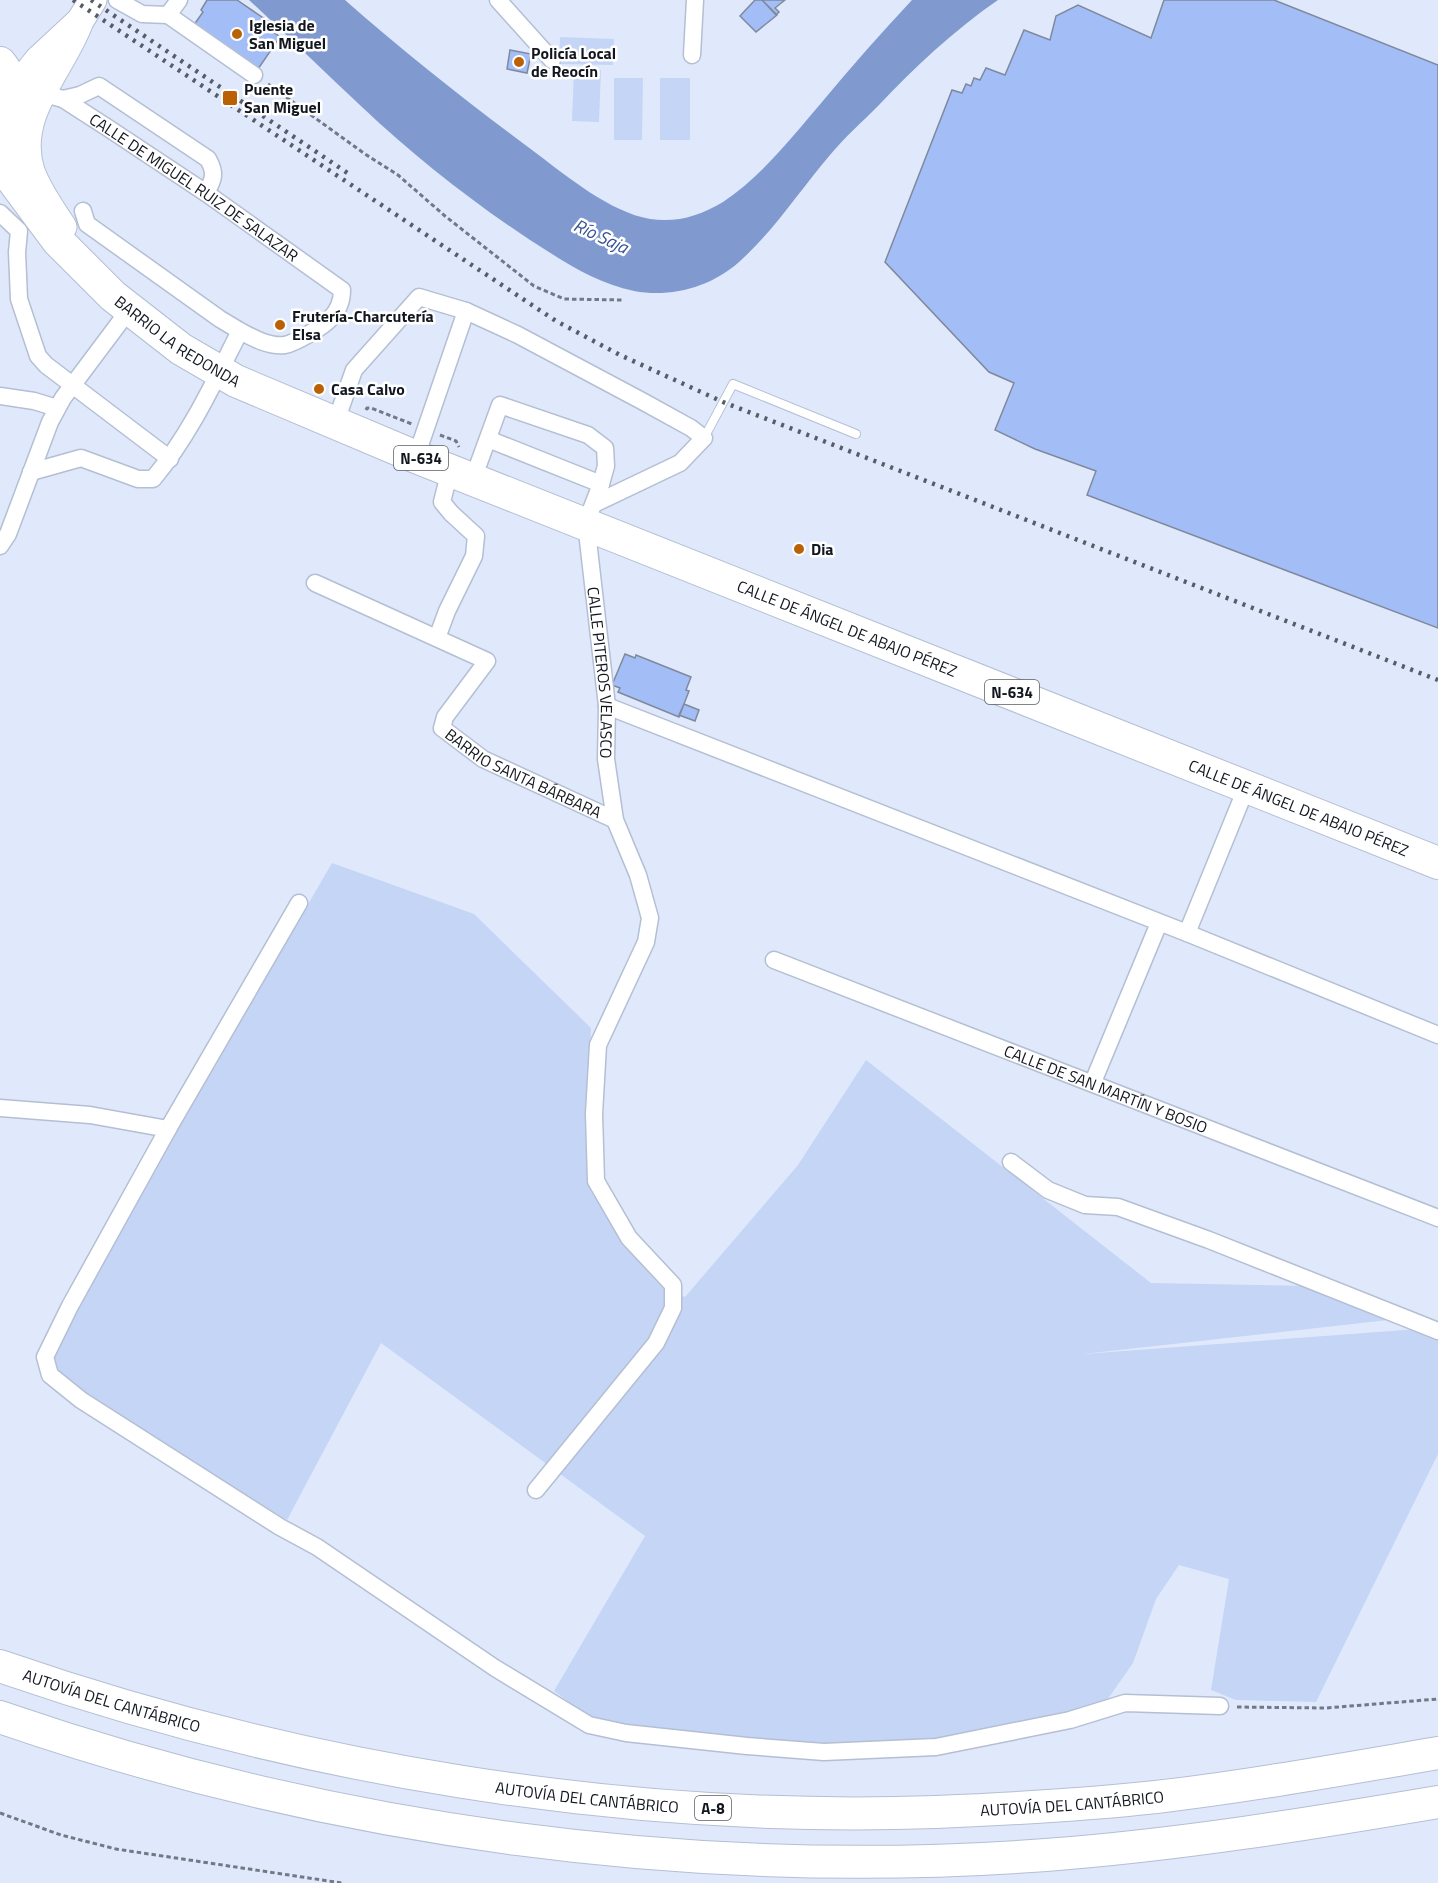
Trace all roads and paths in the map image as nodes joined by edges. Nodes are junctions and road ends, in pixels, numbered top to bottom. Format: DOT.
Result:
graph roads {
  1 [pos="117,0"];
  2 [pos="178,0"];
  3 [pos="498,0"];
  4 [pos="695,0"];
  5 [pos="87,11"];
  6 [pos="168,15"];
  7 [pos="692,55"];
  8 [pos="552,60"];
  9 [pos="254,75"];
  10 [pos="15,92"];
  11 [pos="0,163"];
  12 [pos="19,187"];
  13 [pos="206,193"];
  14 [pos="83,211"];
  15 [pos="3,221"];
  16 [pos="102,286"];
  17 [pos="624,300"];
  18 [pos="129,310"];
  19 [pos="466,311"];
  20 [pos="240,331"];
  21 [pos="219,372"];
  22 [pos="72,383"];
  23 [pos="257,391"];
  24 [pos="0,396"];
  25 [pos="57,408"];
  26 [pos="335,424"];
  27 [pos="856,434"];
  28 [pos="704,438"];
  29 [pos="488,439"];
  30 [pos="417,457"];
  31 [pos="170,459"];
  32 [pos="32,472"];
  33 [pos="462,474"];
  34 [pos="601,484"];
  35 [pos="590,513"];
  36 [pos="0,546"];
  37 [pos="315,583"];
  38 [pos="437,638"];
  39 [pos="607,706"];
  40 [pos="1246,786"];
  41 [pos="615,820"];
  42 [pos="1438,863"];
  43 [pos="299,903"];
  44 [pos="1160,923"];
  45 [pos="1187,933"];
  46 [pos="774,960"];
  47 [pos="1438,1035"];
  48 [pos="1093,1082"];
  49 [pos="0,1108"];
  50 [pos="168,1129"];
  51 [pos="1011,1162"];
  52 [pos="1438,1218"];
  53 [pos="1438,1331"];
  54 [pos="536,1490"];
  55 [pos="0,1666"];
  56 [pos="1438,1699"];
  57 [pos="1220,1706"];
  58 [pos="0,1717"];
  59 [pos="1438,1753"];
  60 [pos="1438,1802"];
  61 [pos="0,1813"];
  62 [pos="342,1883"];
  1 -- 6 [label="street"];
  2 -- 6 [label="street"];
  3 -- 8 [label="street"];
  4 -- 7 [label="street"];
  5 -- 10 [label="main road"];
  5 -- 10 [label="main road, N-634"];
  6 -- 9 [label="street"];
  9 -- 17 [label="path"];
  10 -- 12 [label="highway, N-634"];
  10 -- 13 [label="street, CALLE DE MIGUEL RUIZ DE SALAZAR"];
  10 -- 13 [label="street"];
  10 -- 16 [label="main road, N-634"];
  11 -- 12 [label="highway, N-634"];
  12 -- 16 [label="highway, N-634"];
  13 -- 20 [label="street, CALLE DE MIGUEL RUIZ DE SALAZAR"];
  14 -- 20 [label="street"];
  15 -- 22 [label="street"];
  16 -- 18 [label="highway, BARRIO LA REDONDA / N-634"];
  18 -- 21 [label="highway, BARRIO LA REDONDA / N-634"];
  18 -- 22 [label="street"];
  19 -- 26 [label="street"];
  19 -- 28 [label="street"];
  19 -- 30 [label="street"];
  20 -- 21 [label="street"];
  21 -- 23 [label="highway, BARRIO LA REDONDA / N-634"];
  21 -- 31 [label="street"];
  22 -- 25 [label="street"];
  22 -- 31 [label="street"];
  23 -- 26 [label="highway, CALLE DE ÁNGEL DE ABAJO PÉREZ / N-634"];
  24 -- 25 [label="street"];
  25 -- 32 [label="street"];
  26 -- 30 [label="highway, CALLE DE ÁNGEL DE ABAJO PÉREZ / N-634"];
  27 -- 28 [label="lane"];
  28 -- 35 [label="street"];
  29 -- 33 [label="street"];
  29 -- 34 [label="street"];
  29 -- 34 [label="street"];
  30 -- 33 [label="highway, CALLE DE ÁNGEL DE ABAJO PÉREZ / N-634"];
  31 -- 32 [label="street"];
  32 -- 36 [label="street"];
  33 -- 35 [label="highway, CALLE DE ÁNGEL DE ABAJO PÉREZ / N-634"];
  33 -- 38 [label="street"];
  34 -- 35 [label="street"];
  35 -- 39 [label="street, CALLE PITEROS VELASCO"];
  35 -- 40 [label="highway, CALLE DE ÁNGEL DE ABAJO PÉREZ / N-634"];
  37 -- 38 [label="street"];
  38 -- 41 [label="street, BARRIO SANTA BÁRBARA"];
  39 -- 41 [label="street, CALLE PITEROS VELASCO"];
  39 -- 44 [label="street"];
  40 -- 42 [label="highway, CALLE DE ÁNGEL DE ABAJO PÉREZ / N-634"];
  40 -- 45 [label="street"];
  41 -- 54 [label="street, CALLE PITEROS VELASCO"];
  43 -- 50 [label="street"];
  44 -- 45 [label="street"];
  44 -- 48 [label="street"];
  45 -- 47 [label="street"];
  46 -- 48 [label="street, CALLE DE SAN MARTÍN Y BOSIO"];
  48 -- 52 [label="street, CALLE DE SAN MARTÍN Y BOSIO"];
  49 -- 50 [label="street"];
  50 -- 57 [label="street"];
  51 -- 53 [label="street"];
  55 -- 59 [label="highway, AUTOVÍA DEL CANTÁBRICO / A-8"];
  56 -- 57 [label="path"];
  58 -- 60 [label="highway"];
  61 -- 62 [label="path"];
}
